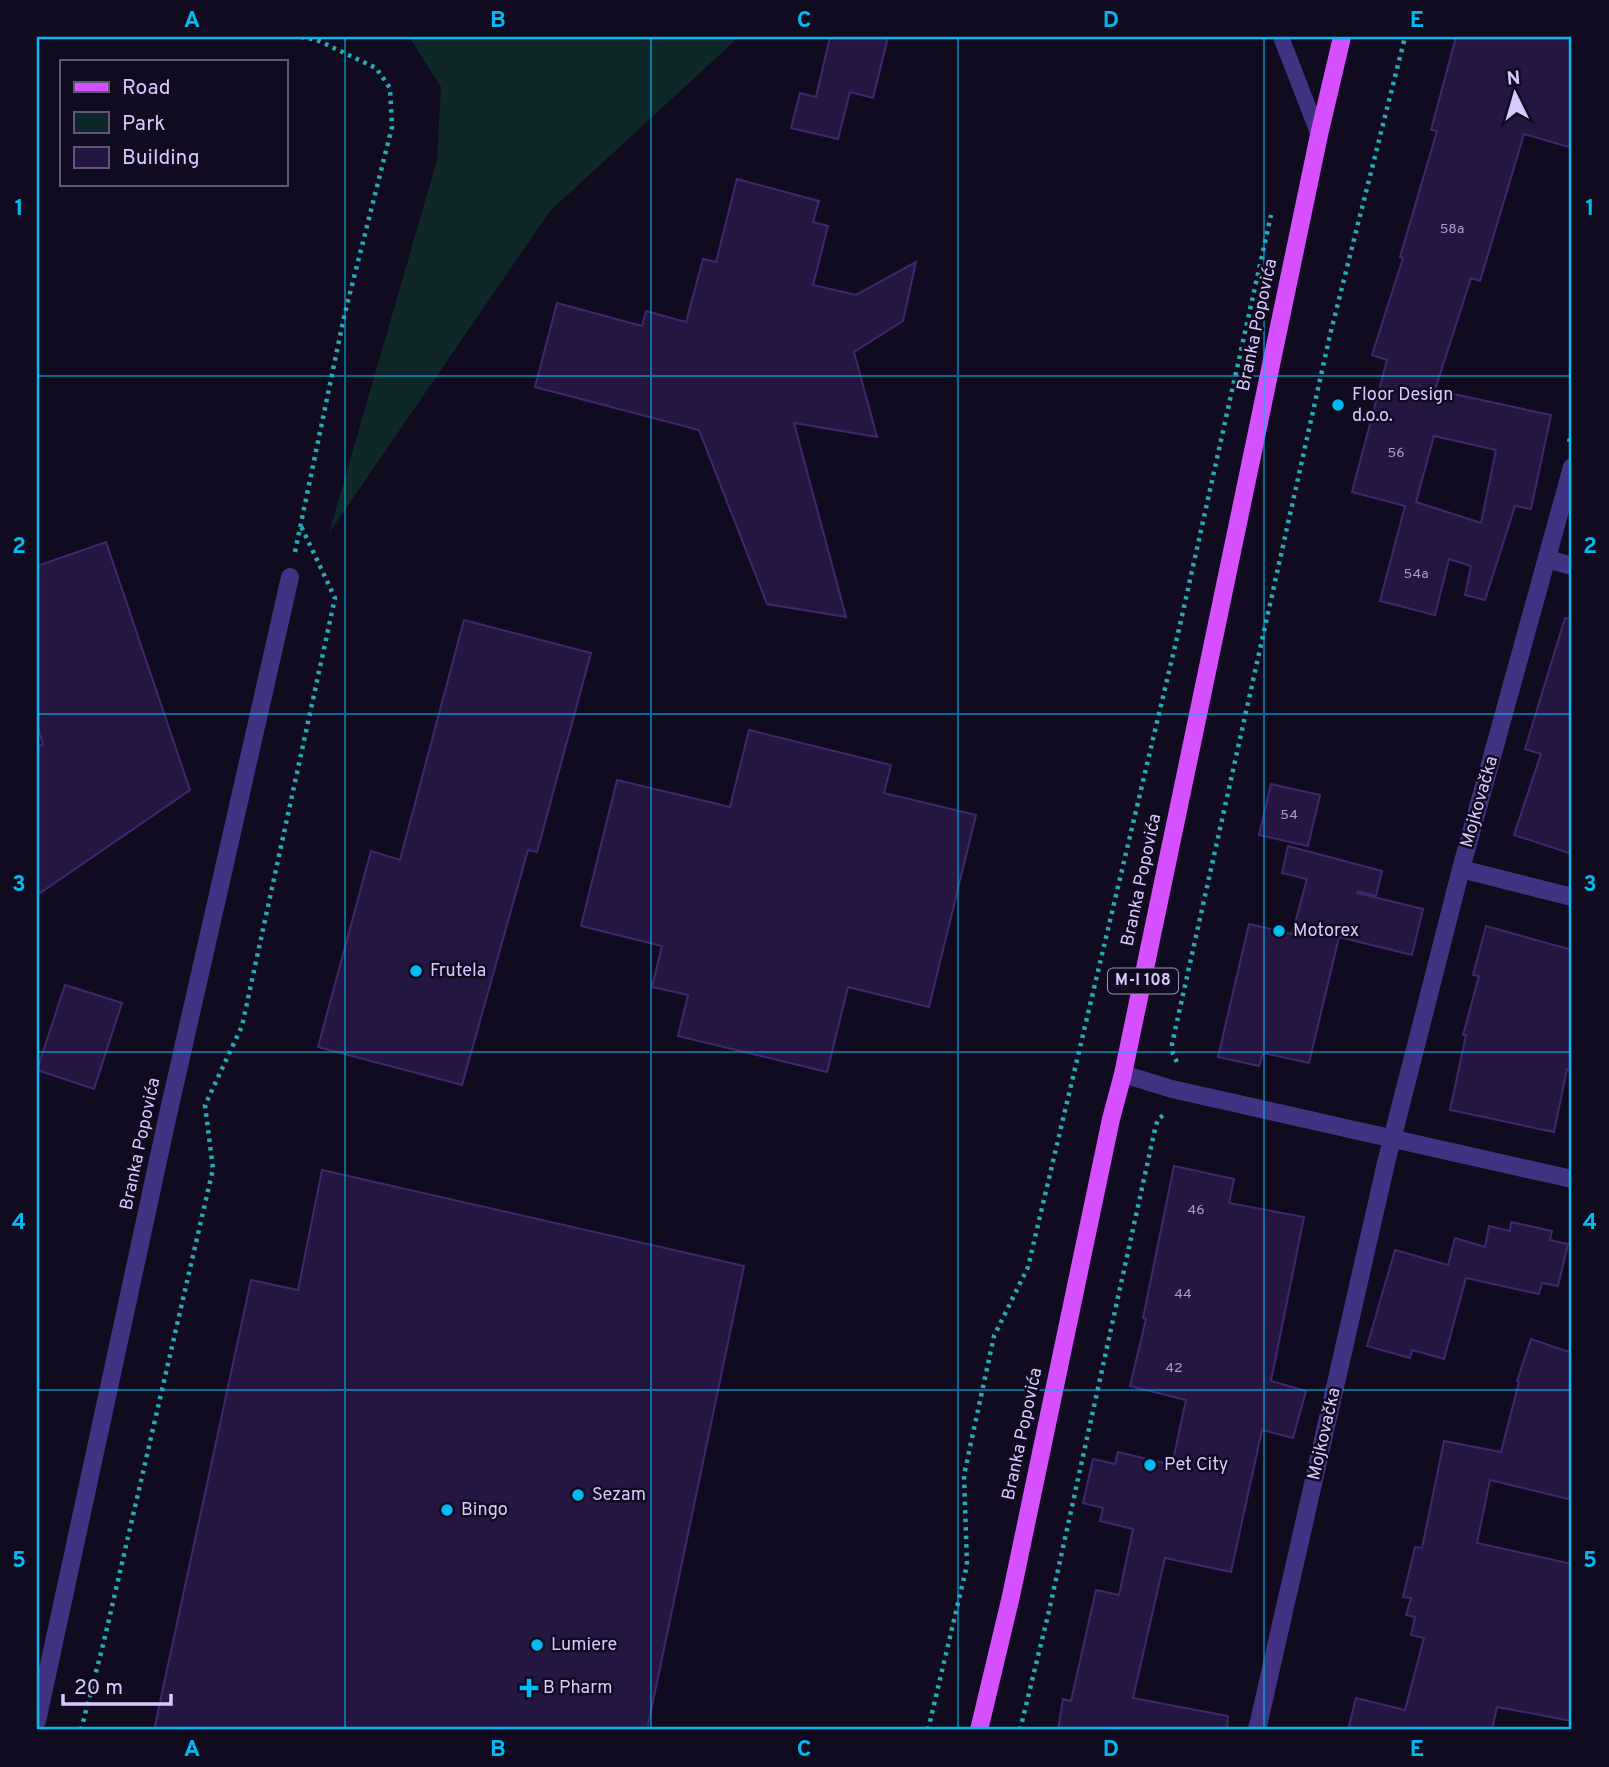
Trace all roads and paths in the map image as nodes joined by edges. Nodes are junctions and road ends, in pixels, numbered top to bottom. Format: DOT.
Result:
graph roads {
  1 [pos="301,37"];
  2 [pos="1281,37"];
  3 [pos="1342,37"];
  4 [pos="1405,37"];
  5 [pos="1319,135"];
  6 [pos="1273,209"];
  7 [pos="1572,467"];
  8 [pos="301,526"];
  9 [pos="1548,559"];
  10 [pos="1572,566"];
  11 [pos="290,577"];
  12 [pos="1461,869"];
  13 [pos="1572,897"];
  14 [pos="1123,1074"];
  15 [pos="1172,1089"];
  16 [pos="1393,1138"];
  17 [pos="1572,1179"];
  18 [pos="37,1721"];
  19 [pos="81,1730"];
  20 [pos="928,1730"];
  21 [pos="979,1730"];
  22 [pos="1020,1730"];
  23 [pos="1257,1730"];
  1 -- 8 [label="path"];
  2 -- 5 [label="lane"];
  3 -- 5 [label="main road, Branka Popovića / M-I 108"];
  4 -- 15 [label="path"];
  5 -- 14 [label="main road, Branka Popovića / M-I 108"];
  6 -- 20 [label="path"];
  7 -- 9 [label="street, Mojkovačka"];
  8 -- 11 [label="path"];
  8 -- 19 [label="path"];
  9 -- 10 [label="street"];
  9 -- 12 [label="street, Mojkovačka"];
  11 -- 18 [label="street, Branka Popovića"];
  12 -- 13 [label="street"];
  12 -- 16 [label="street, Mojkovačka"];
  14 -- 15 [label="street"];
  14 -- 21 [label="main road, Branka Popovića / M-I 108"];
  15 -- 16 [label="street"];
  15 -- 22 [label="path"];
  16 -- 17 [label="street"];
  16 -- 23 [label="street, Mojkovačka"];
}
